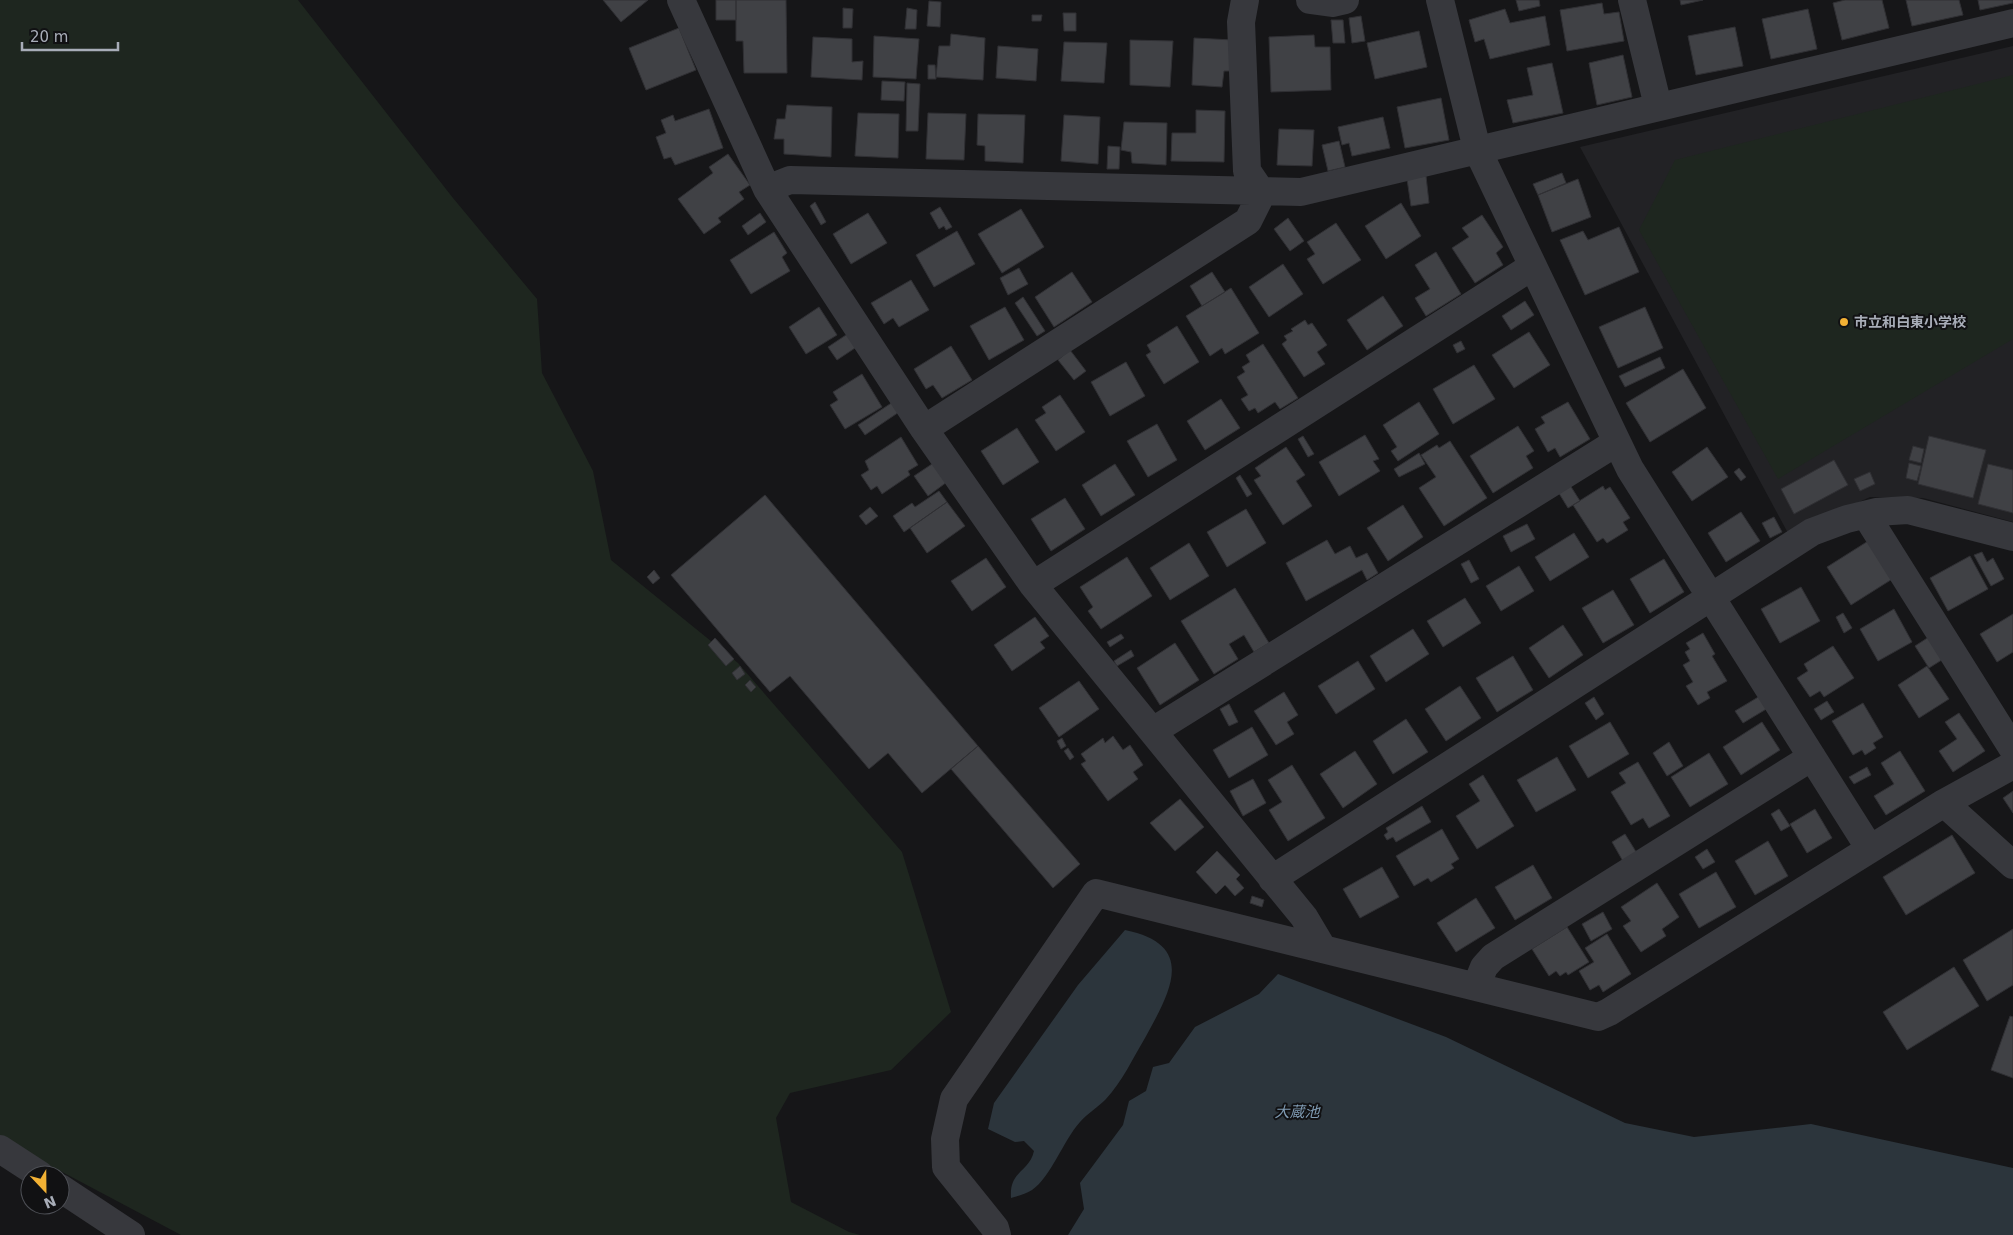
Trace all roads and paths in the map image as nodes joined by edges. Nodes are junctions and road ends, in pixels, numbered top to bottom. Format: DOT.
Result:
graph roads {
  1 [pos="681,0"];
  2 [pos="1245,0"];
  3 [pos="1310,0"];
  4 [pos="1345,0"];
  5 [pos="1440,0"];
  6 [pos="1632,0"];
  7 [pos="2013,23"];
  8 [pos="1658,106"];
  9 [pos="1477,149"];
  10 [pos="767,189"];
  11 [pos="1262,193"];
  12 [pos="1533,266"];
  13 [pos="924,429"];
  14 [pos="1617,442"];
  15 [pos="1866,516"];
  16 [pos="2013,538"];
  17 [pos="1034,585"];
  18 [pos="1712,596"];
  19 [pos="1153,731"];
  20 [pos="2013,749"];
  21 [pos="1812,757"];
  22 [pos="2013,765"];
  23 [pos="1944,803"];
  24 [pos="1870,849"];
  25 [pos="2013,865"];
  26 [pos="1272,880"];
  27 [pos="1323,949"];
  28 [pos="1476,987"];
  29 [pos="0,1149"];
  30 [pos="25,1165"];
  31 [pos="70,1195"];
  32 [pos="131,1235"];
  33 [pos="997,1235"];
  1 -- 10 [label="street"];
  2 -- 11 [label="street"];
  3 -- 4 [label="street"];
  5 -- 9 [label="street"];
  6 -- 8 [label="street"];
  7 -- 8 [label="street"];
  8 -- 9 [label="street"];
  9 -- 11 [label="street"];
  9 -- 12 [label="street"];
  10 -- 11 [label="street"];
  10 -- 13 [label="street"];
  11 -- 13 [label="street"];
  12 -- 14 [label="street"];
  12 -- 17 [label="street"];
  13 -- 17 [label="street"];
  14 -- 18 [label="street"];
  14 -- 19 [label="street"];
  15 -- 16 [label="street"];
  15 -- 18 [label="street"];
  15 -- 20 [label="street"];
  17 -- 19 [label="street"];
  18 -- 21 [label="street"];
  18 -- 26 [label="street"];
  19 -- 26 [label="street"];
  21 -- 24 [label="street"];
  21 -- 28 [label="street"];
  22 -- 23 [label="street"];
  23 -- 24 [label="street"];
  23 -- 25 [label="street"];
  24 -- 28 [label="street"];
  26 -- 27 [label="street"];
  27 -- 28 [label="street"];
  27 -- 33 [label="street"];
  29 -- 30 [label="street"];
  31 -- 32 [label="street"];
}
